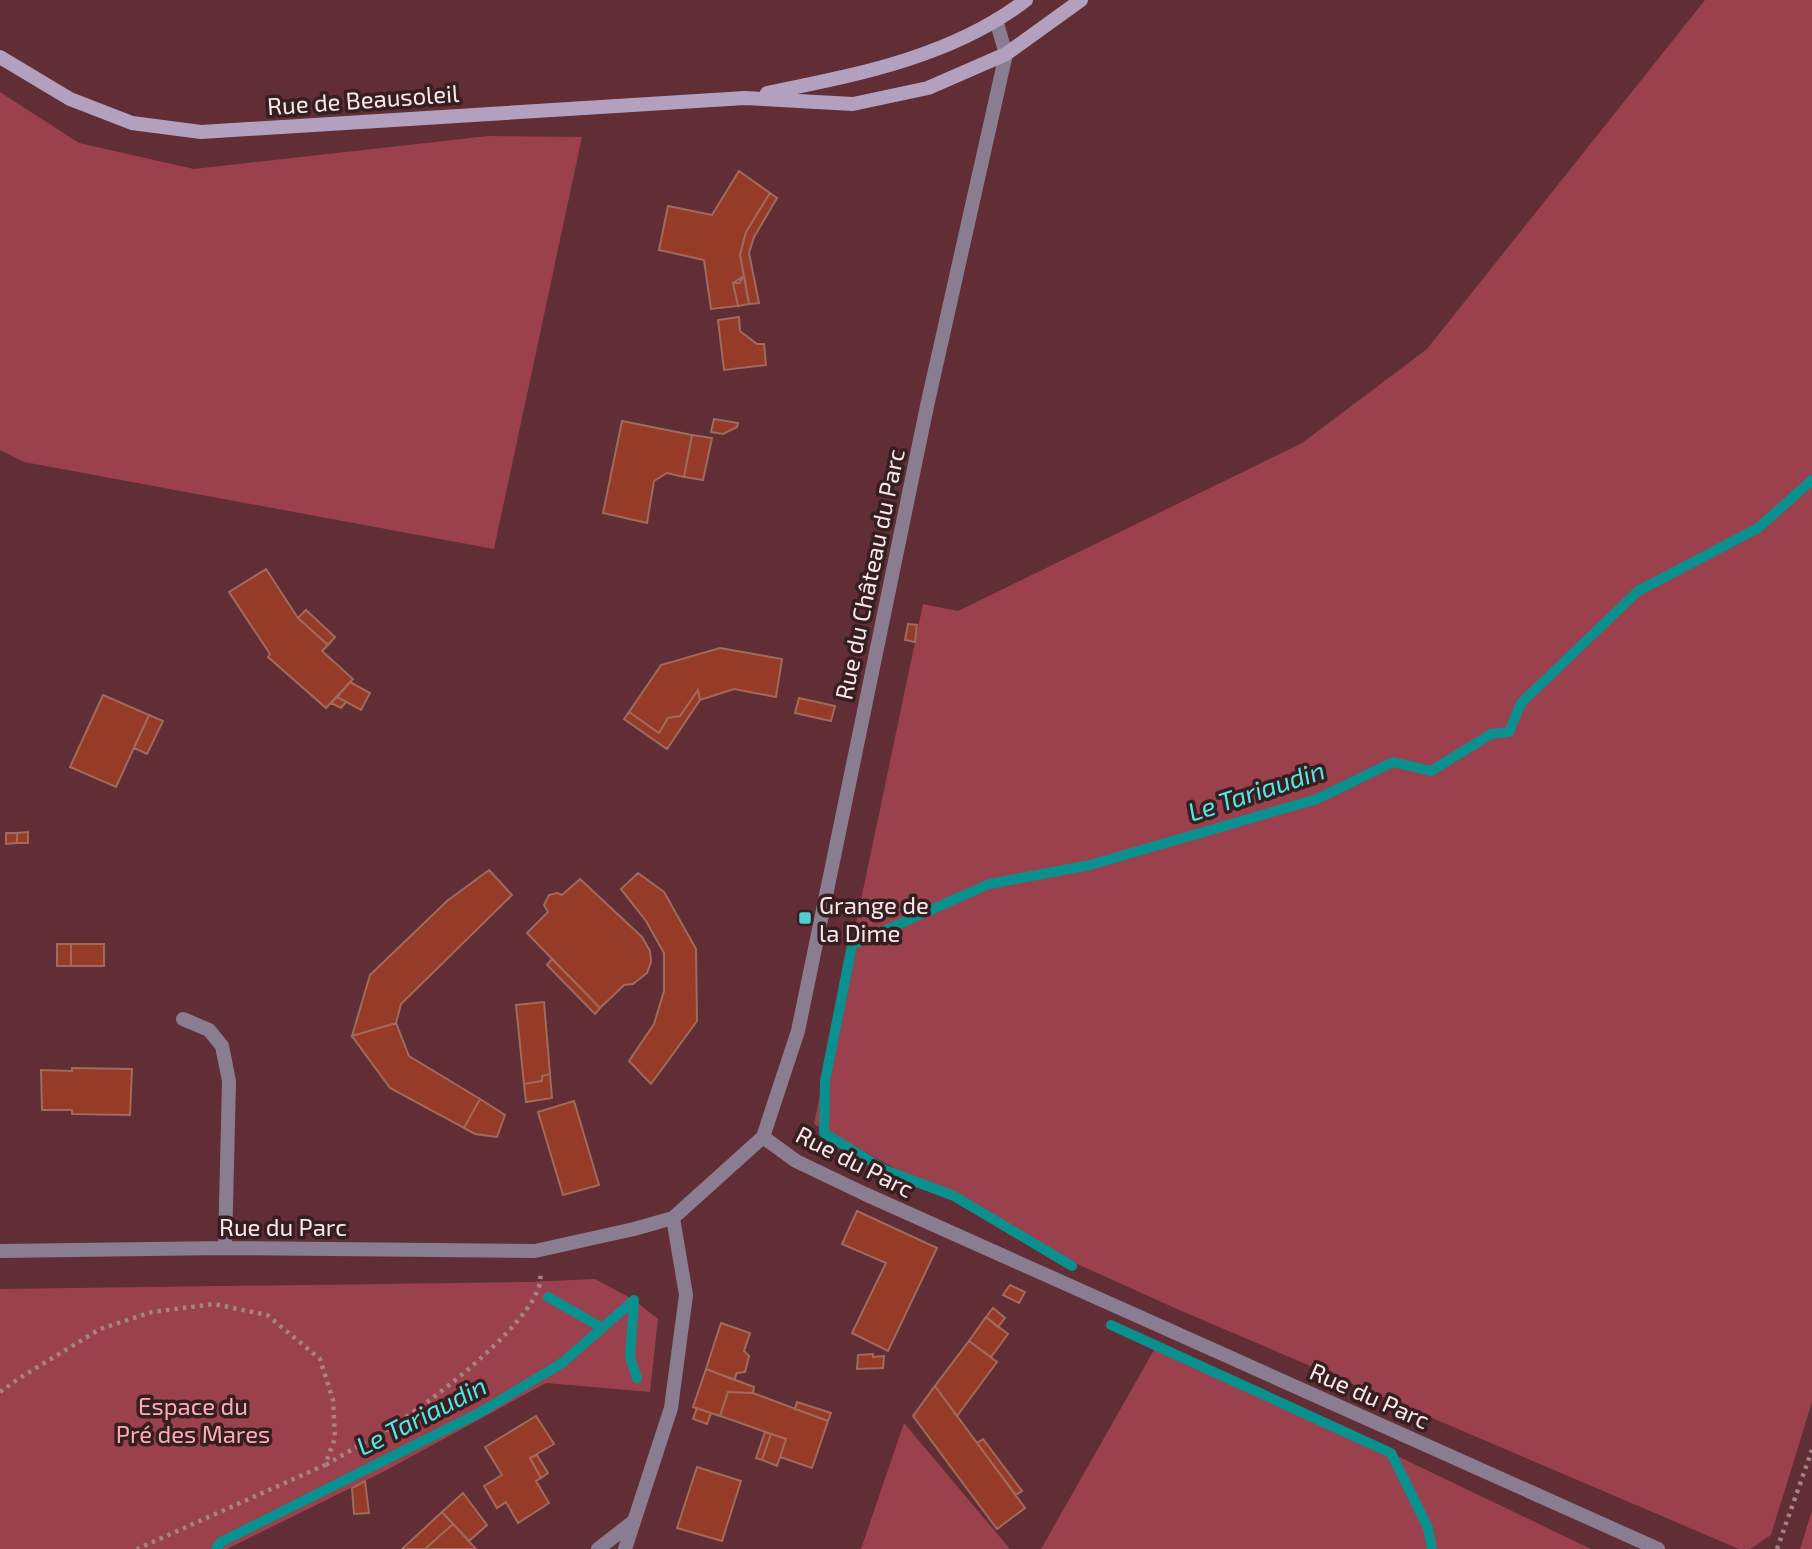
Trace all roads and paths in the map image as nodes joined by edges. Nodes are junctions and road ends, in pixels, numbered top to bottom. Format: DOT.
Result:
graph roads {
  1 [pos="1026,0"];
  2 [pos="1081,0"];
  3 [pos="996,20"];
  4 [pos="1006,54"];
  5 [pos="0,57"];
  6 [pos="745,97"];
  7 [pos="183,1019"];
  8 [pos="763,1137"];
  9 [pos="673,1218"];
  10 [pos="225,1248"];
  11 [pos="0,1251"];
  12 [pos="535,1251"];
  13 [pos="0,1392"];
  14 [pos="1812,1450"];
  15 [pos="325,1465"];
  16 [pos="635,1520"];
  17 [pos="136,1549"];
  18 [pos="598,1549"];
  19 [pos="625,1549"];
  20 [pos="1658,1549"];
  21 [pos="1777,1549"];
  1 -- 3 [label="street, Rue de Beausoleil"];
  2 -- 4 [label="street, Rue de Beausoleil"];
  3 -- 4 [label="street, Rue du Château du Parc"];
  3 -- 6 [label="street, Rue de Beausoleil"];
  4 -- 6 [label="street, Rue de Beausoleil"];
  4 -- 8 [label="street, Rue du Château du Parc"];
  5 -- 6 [label="street, Rue de Beausoleil"];
  7 -- 10 [label="street"];
  8 -- 9 [label="street, Rue du Parc"];
  8 -- 20 [label="street, Rue du Parc"];
  9 -- 12 [label="street, Rue du Parc"];
  9 -- 16 [label="street"];
  10 -- 11 [label="street, Rue du Parc"];
  10 -- 12 [label="street, Rue du Parc"];
  12 -- 15 [label="path"];
  13 -- 15 [label="path"];
  14 -- 21 [label="path"];
  15 -- 17 [label="path"];
  16 -- 18 [label="street"];
  16 -- 19 [label="street"];
}
